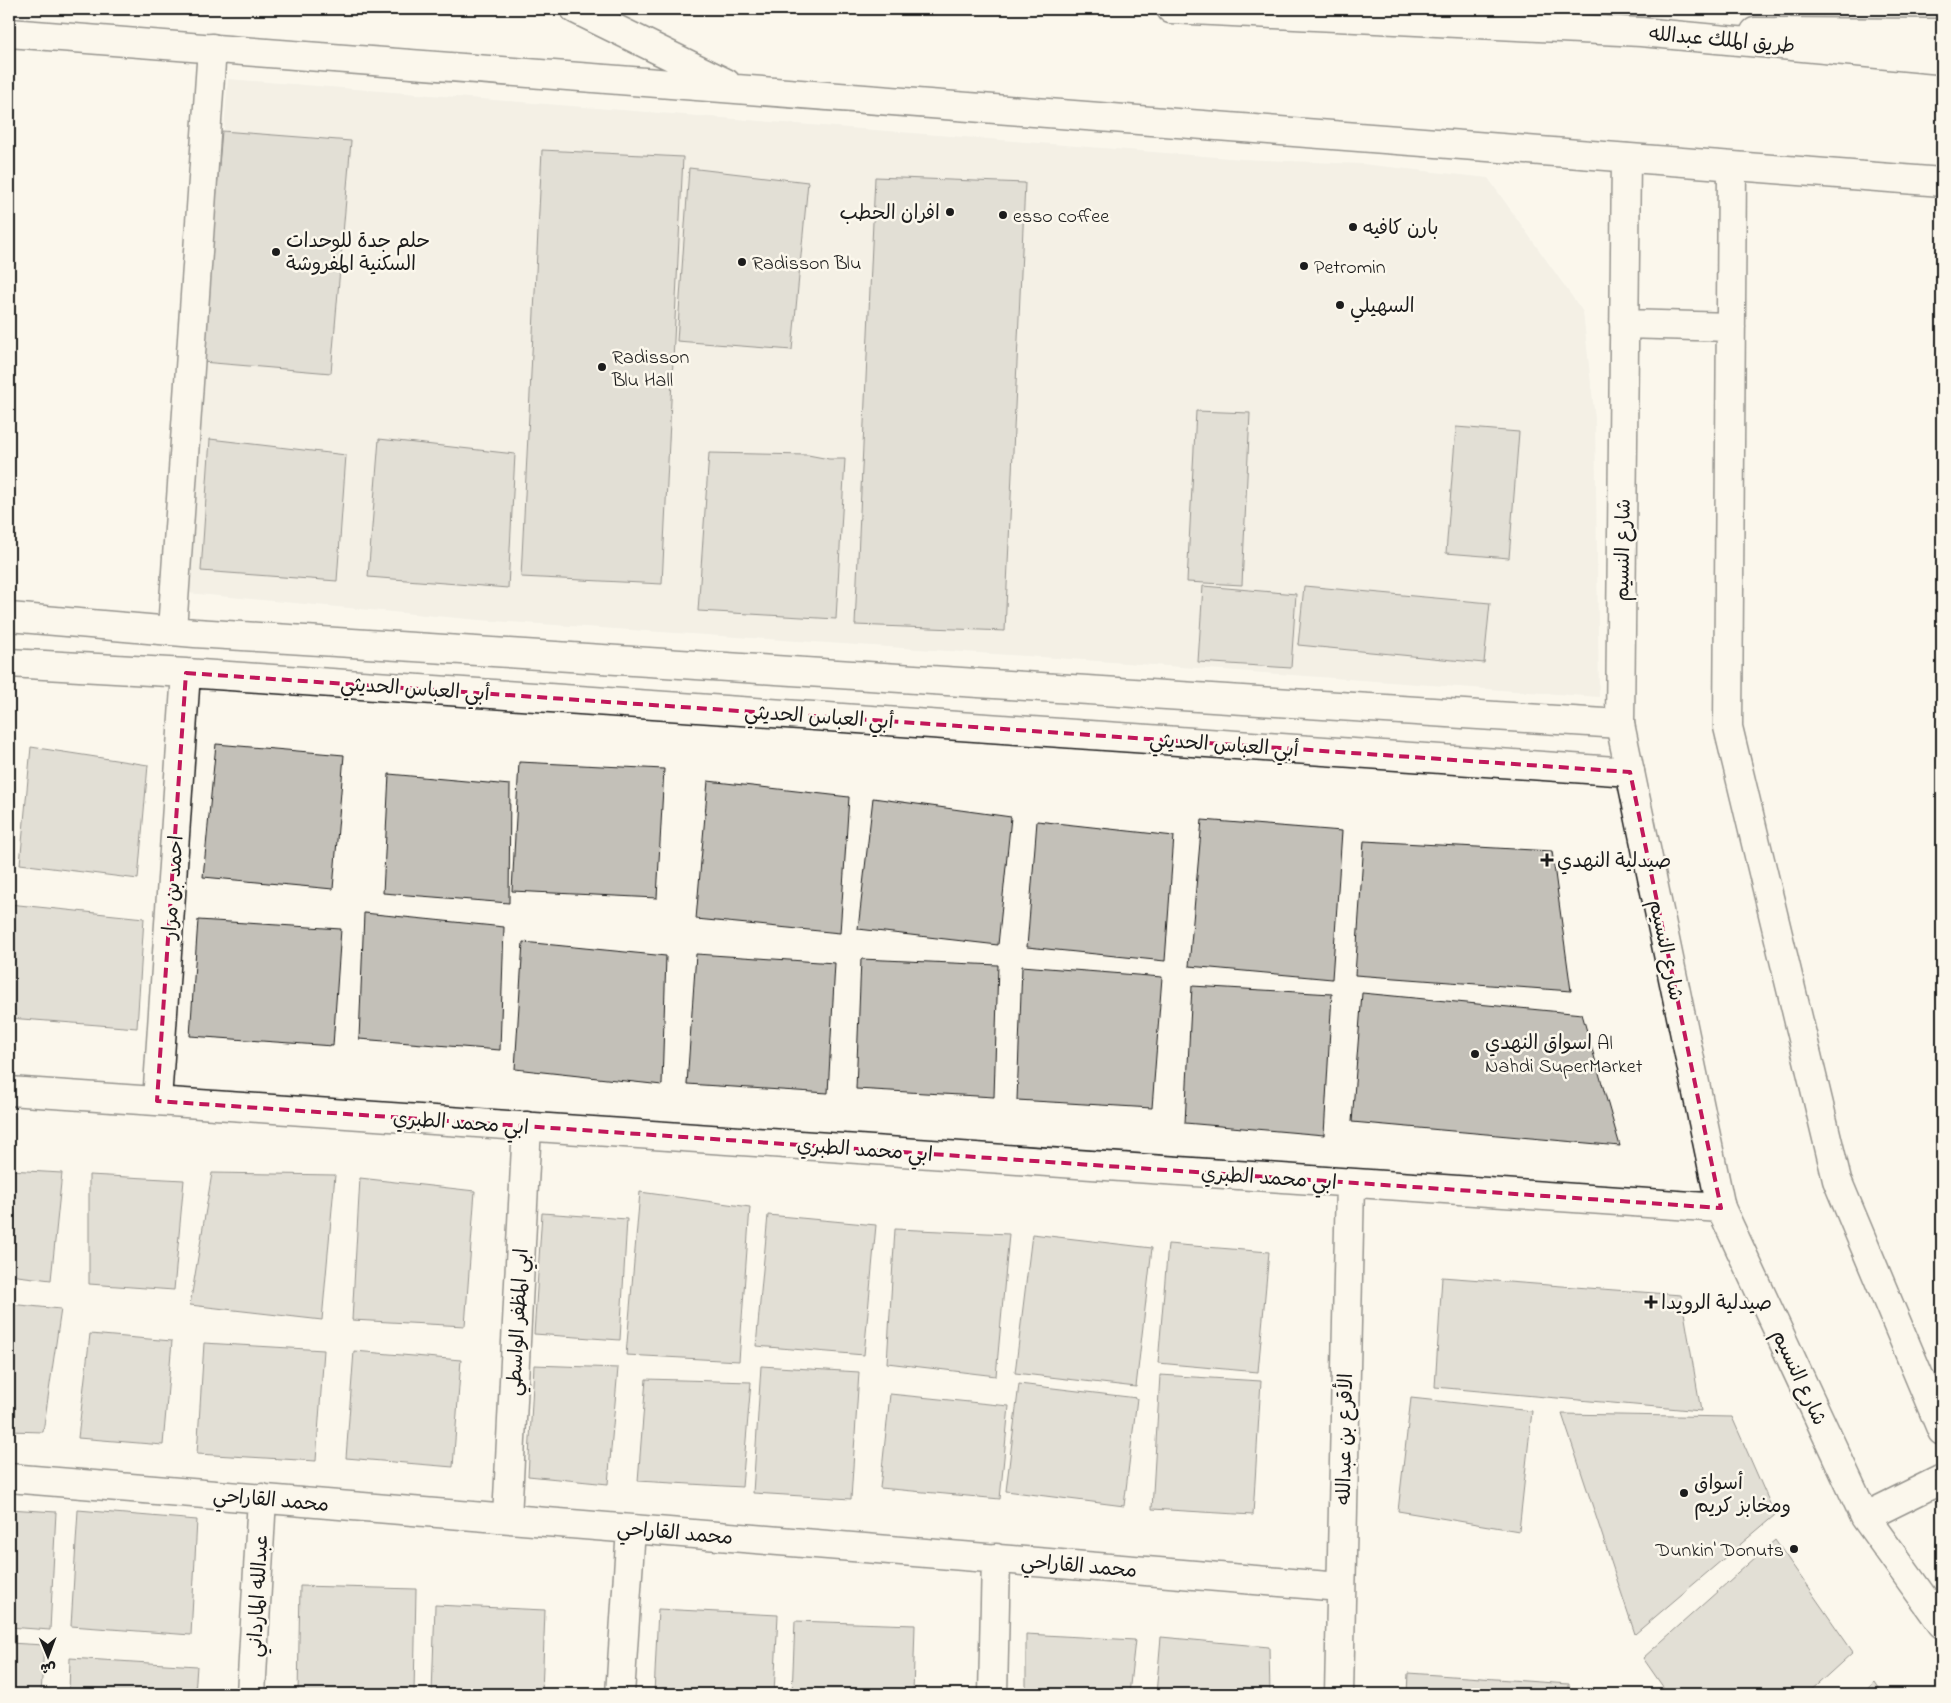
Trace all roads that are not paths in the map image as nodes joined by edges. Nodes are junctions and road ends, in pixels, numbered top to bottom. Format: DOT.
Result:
graph roads {
  1 [pos="575,9"];
  2 [pos="1171,9"];
  3 [pos="1641,32"];
  4 [pos="9,33"];
  5 [pos="1942,33"];
  6 [pos="212,48"];
  7 [pos="1942,60"];
  8 [pos="738,89"];
  9 [pos="1626,158"];
  10 [pos="1732,167"];
  11 [pos="1942,182"];
  12 [pos="1624,324"];
  13 [pos="1731,327"];
  14 [pos="9,617"];
  15 [pos="172,630"];
  16 [pos="9,663"];
  17 [pos="186,673"];
  18 [pos="1620,724"];
  19 [pos="1630,772"];
  20 [pos="9,1091"];
  21 [pos="157,1101"];
  22 [pos="527,1126"];
  23 [pos="1350,1183"];
  24 [pos="1721,1208"];
  25 [pos="1942,1431"];
  26 [pos="9,1478"];
  27 [pos="1942,1479"];
  28 [pos="262,1498"];
  29 [pos="1865,1517"];
  30 [pos="507,1518"];
  31 [pos="631,1528"];
  32 [pos="996,1558"];
  33 [pos="1341,1586"];
  34 [pos="1942,1624"];
  35 [pos="251,1694"];
  36 [pos="620,1694"];
  37 [pos="993,1694"];
  38 [pos="1339,1694"];
  1 -- 8 [label="main road"];
  2 -- 3 [label="main road, طريق الملك عبدالله"];
  3 -- 5 [label="main road"];
  3 -- 7 [label="main road, طريق الملك عبدالله"];
  4 -- 6 [label="main road"];
  6 -- 8 [label="main road"];
  6 -- 15 [label="main road"];
  8 -- 9 [label="main road"];
  9 -- 10 [label="main road"];
  9 -- 12 [label="main road, شارع النسيم"];
  10 -- 11 [label="main road"];
  10 -- 13 [label="main road"];
  12 -- 13 [label="main road"];
  12 -- 18 [label="main road, شارع النسيم"];
  13 -- 25 [label="main road"];
  14 -- 15 [label="main road, أبي العباس الحديثي"];
  15 -- 18 [label="main road, أبي العباس الحديثي"];
  16 -- 17 [label="main road, أبي العباس الحديثي"];
  17 -- 19 [label="main road, أبي العباس الحديثي"];
  17 -- 21 [label="main road, احمد بن مرار"];
  18 -- 19 [label="main road, شارع النسيم"];
  19 -- 24 [label="main road, شارع النسيم"];
  20 -- 21 [label="main road, ابي محمد الطبري"];
  21 -- 22 [label="main road, ابي محمد الطبري"];
  22 -- 23 [label="main road, ابي محمد الطبري"];
  22 -- 30 [label="main road, ابي المظفر الواسطي"];
  23 -- 24 [label="main road, ابي محمد الطبري"];
  23 -- 33 [label="main road, الأقرع بن عبدالله"];
  24 -- 29 [label="main road, شارع النسيم"];
  26 -- 28 [label="main road, محمد القاراحي"];
  27 -- 29 [label="main road"];
  28 -- 30 [label="main road, محمد القاراحي"];
  28 -- 35 [label="main road, عبدالله المارداني"];
  29 -- 34 [label="main road, شارع النسيم"];
  30 -- 31 [label="main road, محمد القاراحي"];
  31 -- 32 [label="main road, محمد القاراحي"];
  31 -- 36 [label="main road"];
  32 -- 33 [label="main road, محمد القاراحي"];
  32 -- 37 [label="main road"];
  33 -- 38 [label="main road, الأقرع بن عبدالله"];
}
